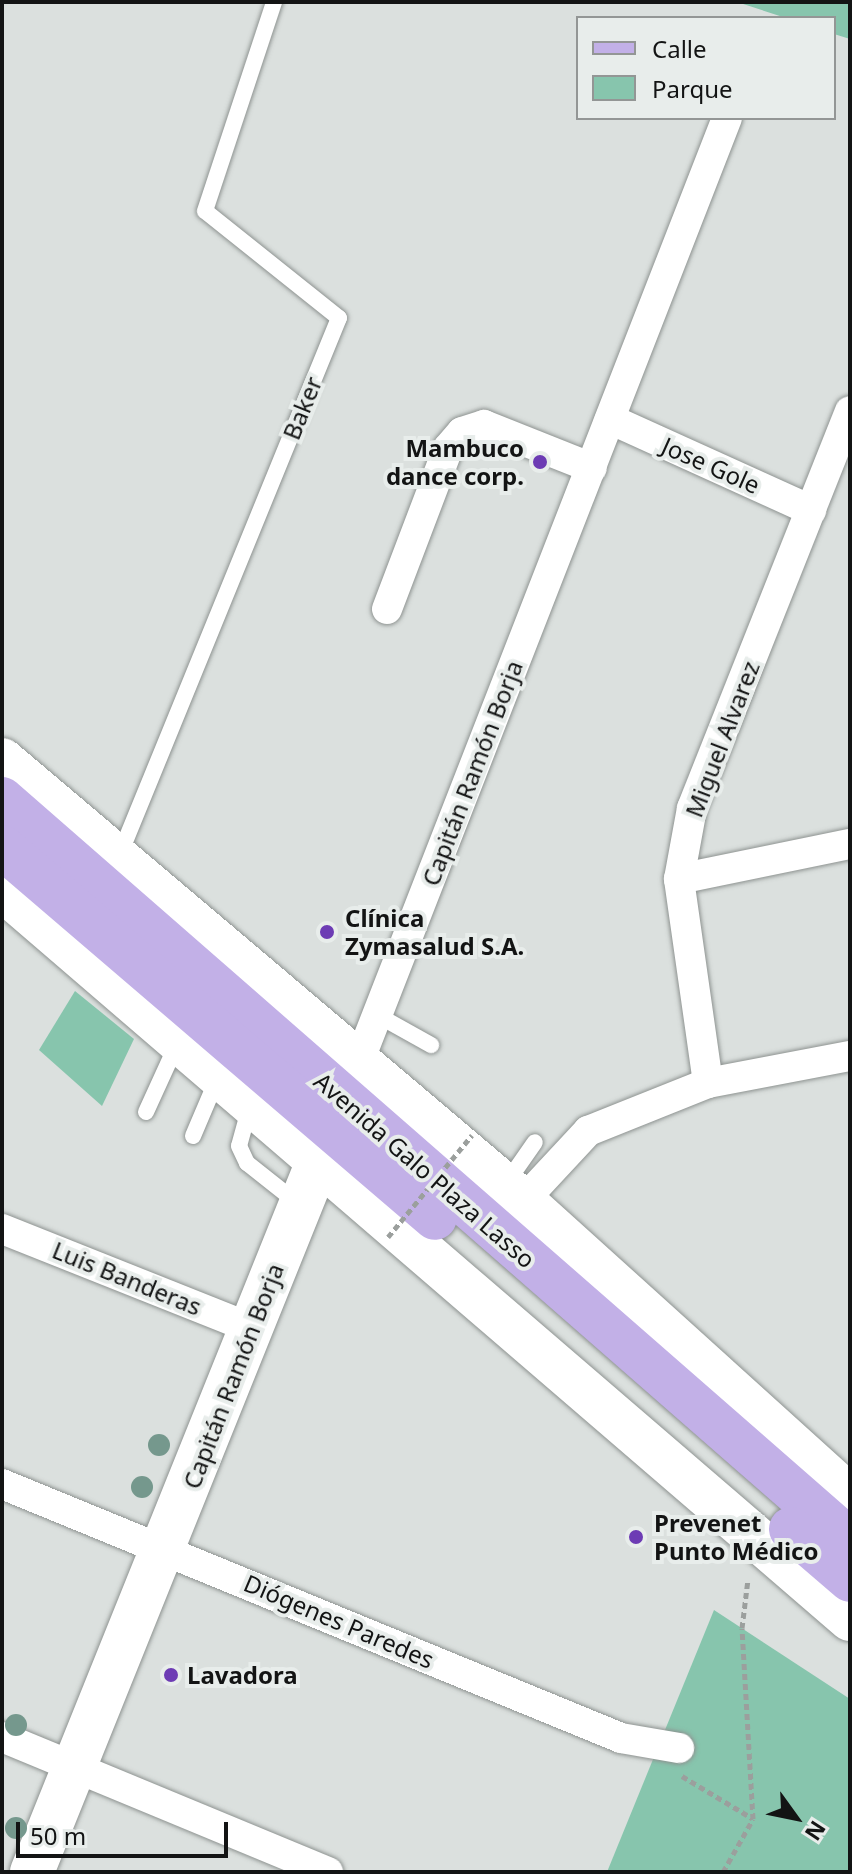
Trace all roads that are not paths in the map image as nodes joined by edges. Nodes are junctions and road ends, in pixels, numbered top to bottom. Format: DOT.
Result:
graph roads {
  1 [pos="274,2"];
  2 [pos="726,120"];
  3 [pos="850,411"];
  4 [pos="610,419"];
  5 [pos="592,468"];
  6 [pos="811,510"];
  7 [pos="387,609"];
  8 [pos="2,760"];
  9 [pos="2,799"];
  10 [pos="850,844"];
  11 [pos="2,847"];
  12 [pos="118,859"];
  13 [pos="679,879"];
  14 [pos="4,895"];
  15 [pos="377,1015"];
  16 [pos="180,1039"];
  17 [pos="431,1045"];
  18 [pos="850,1056"];
  19 [pos="220,1072"];
  20 [pos="708,1083"];
  21 [pos="252,1101"];
  22 [pos="146,1112"];
  23 [pos="338,1113"];
  24 [pos="193,1136"];
  25 [pos="535,1142"];
  26 [pos="513,1193"];
  27 [pos="300,1206"];
  28 [pos="2,1229"];
  29 [pos="251,1328"];
  30 [pos="2,1484"];
  31 [pos="850,1496"];
  32 [pos="850,1540"];
  33 [pos="165,1549"];
  34 [pos="850,1580"];
  35 [pos="850,1619"];
  36 [pos="2,1737"];
  37 [pos="679,1748"];
  38 [pos="76,1765"];
  39 [pos="32,1872"];
  40 [pos="328,1872"];
  1 -- 12 [label="lane, Baker"];
  2 -- 4 [label="street, Capitán Ramón Borja"];
  3 -- 6 [label="street, Miguel Alvarez"];
  4 -- 5 [label="street, Capitán Ramón Borja"];
  4 -- 6 [label="street, Jose Gole"];
  5 -- 7 [label="street"];
  5 -- 15 [label="street, Capitán Ramón Borja"];
  6 -- 13 [label="street, Miguel Alvarez"];
  8 -- 12 [label="main road, Avenida Galo Plaza Lasso"];
  9 -- 23 [label="main road, Avenida Galo Plaza Lasso"];
  10 -- 13 [label="street"];
  11 -- 23 [label="main road, Avenida Galo Plaza Lasso"];
  12 -- 23 [label="main road, Avenida Galo Plaza Lasso"];
  13 -- 20 [label="street, Miguel Alvarez"];
  14 -- 16 [label="main road, Avenida Galo Plaza Lasso"];
  15 -- 17 [label="lane"];
  15 -- 23 [label="street, Capitán Ramón Borja"];
  16 -- 19 [label="main road, Avenida Galo Plaza Lasso"];
  16 -- 22 [label="lane"];
  18 -- 20 [label="street"];
  19 -- 21 [label="main road, Avenida Galo Plaza Lasso"];
  19 -- 24 [label="lane"];
  20 -- 26 [label="street"];
  21 -- 23 [label="main road, Avenida Galo Plaza Lasso"];
  21 -- 27 [label="lane"];
  23 -- 26 [label="main road, Avenida Galo Plaza Lasso"];
  23 -- 27 [label="main road, Capitán Ramón Borja"];
  23 -- 32 [label="main road, Avenida Galo Plaza Lasso"];
  23 -- 34 [label="main road, Avenida Galo Plaza Lasso"];
  23 -- 35 [label="main road, Avenida Galo Plaza Lasso"];
  25 -- 26 [label="lane"];
  26 -- 31 [label="main road, Avenida Galo Plaza Lasso"];
  27 -- 29 [label="main road, Capitán Ramón Borja"];
  28 -- 29 [label="street, Luis Banderas"];
  29 -- 33 [label="main road, Capitán Ramón Borja"];
  30 -- 33 [label="street, Diógenes Paredes"];
  33 -- 37 [label="street, Diógenes Paredes"];
  33 -- 38 [label="main road, Capitán Ramón Borja"];
  36 -- 38 [label="street"];
  38 -- 39 [label="main road, Capitán Ramón Borja"];
  38 -- 40 [label="street"];
}
